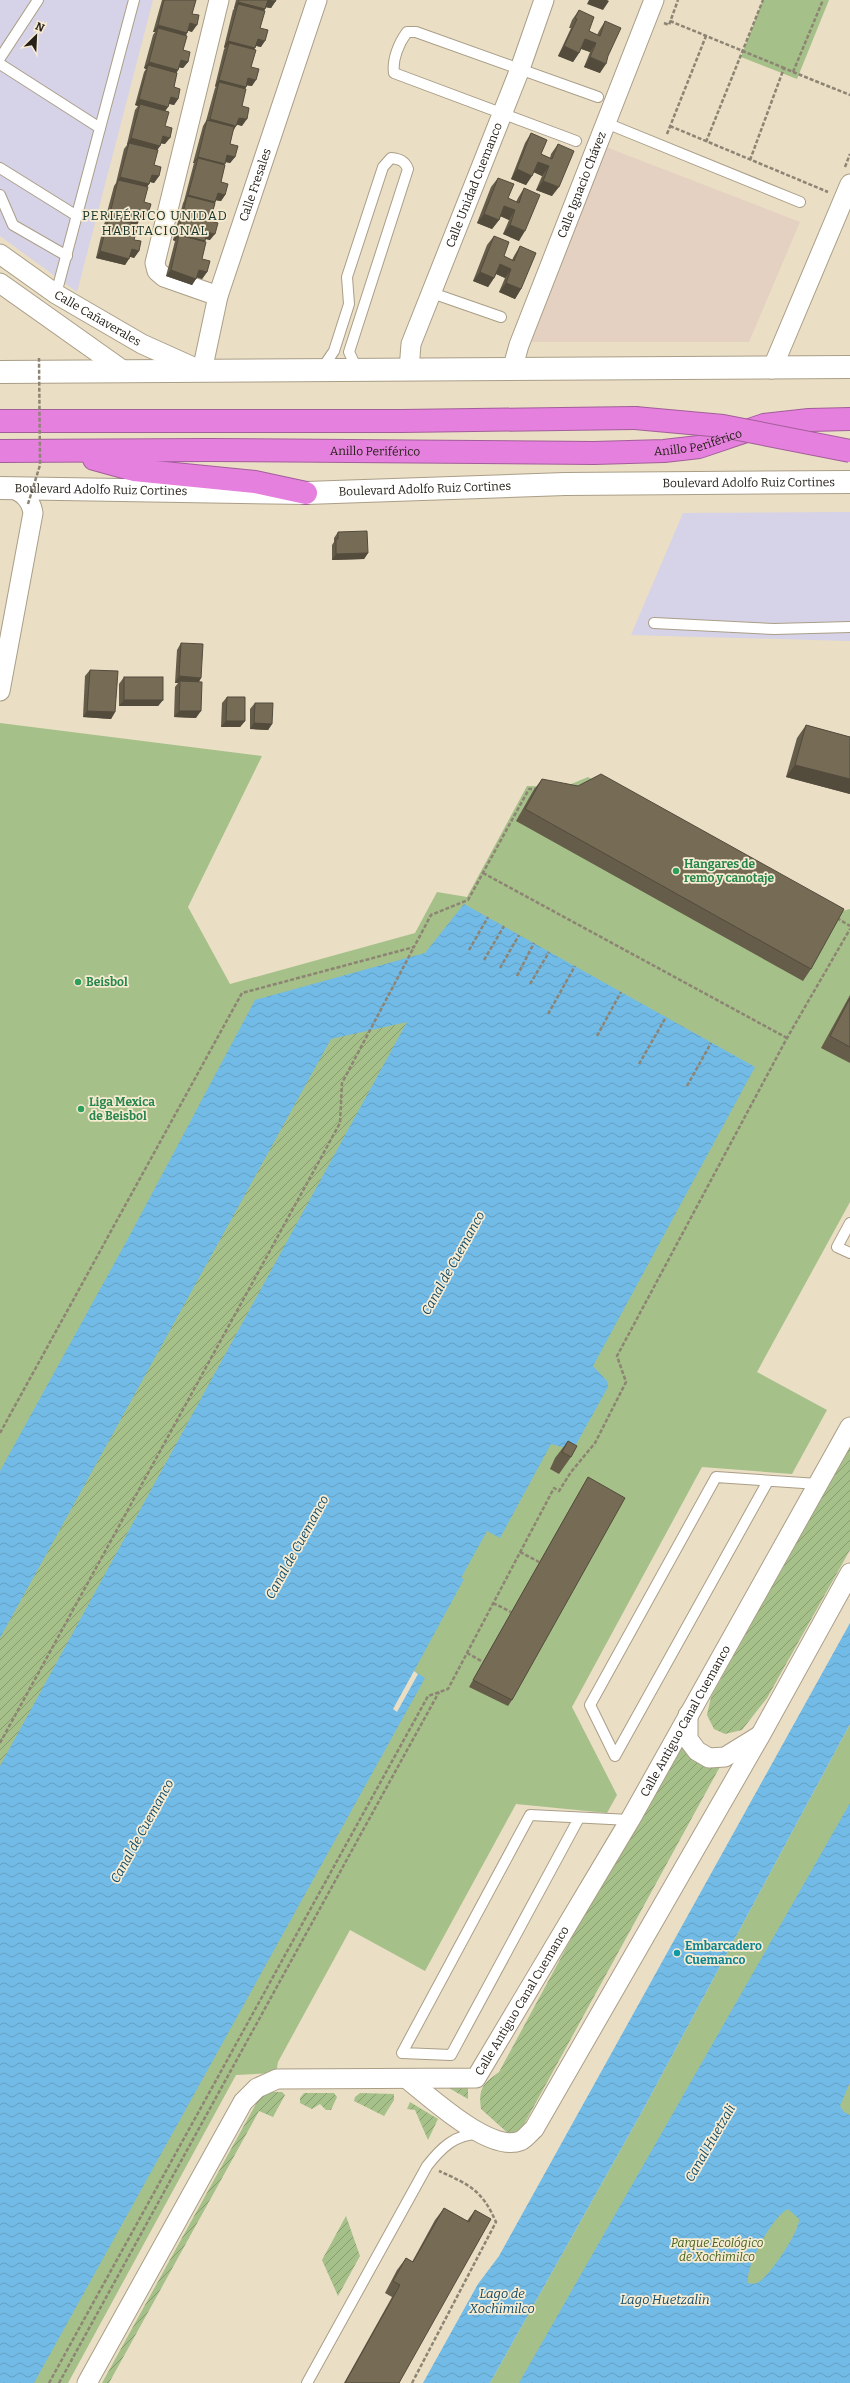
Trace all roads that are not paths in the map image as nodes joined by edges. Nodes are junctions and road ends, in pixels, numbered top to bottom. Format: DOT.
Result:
graph roads {
  1 [pos="38,0"];
  2 [pos="134,0"];
  3 [pos="219,0"];
  4 [pos="317,0"];
  5 [pos="544,0"];
  6 [pos="654,0"];
  7 [pos="0,58"];
  8 [pos="0,64"];
  9 [pos="520,69"];
  10 [pos="598,97"];
  11 [pos="502,115"];
  12 [pos="606,123"];
  13 [pos="100,128"];
  14 [pos="576,141"];
  15 [pos="0,168"];
  16 [pos="850,184"];
  17 [pos="0,195"];
  18 [pos="800,202"];
  19 [pos="77,216"];
  20 [pos="0,254"];
  21 [pos="67,256"];
  22 [pos="0,283"];
  23 [pos="432,293"];
  24 [pos="56,294"];
  25 [pos="218,296"];
  26 [pos="76,304"];
  27 [pos="501,317"];
  28 [pos="61,326"];
  29 [pos="850,367"];
  30 [pos="772,369"];
  31 [pos="409,370"];
  32 [pos="512,370"];
  33 [pos="124,371"];
  34 [pos="202,371"];
  35 [pos="320,371"];
  36 [pos="358,371"];
  37 [pos="0,372"];
  38 [pos="850,419"];
  39 [pos="0,421"];
  40 [pos="0,451"];
  41 [pos="68,451"];
  42 [pos="850,451"];
  43 [pos="850,482"];
  44 [pos="6,488"];
  45 [pos="57,489"];
  46 [pos="306,493"];
  47 [pos="30,512"];
  48 [pos="654,623"];
  49 [pos="850,627"];
  50 [pos="0,691"];
  51 [pos="850,1223"];
  52 [pos="850,1253"];
  53 [pos="850,1427"];
  54 [pos="768,1481"];
  55 [pos="818,1484"];
  56 [pos="850,1573"];
  57 [pos="688,1715"];
  58 [pos="760,1736"];
  59 [pos="579,1818"];
  60 [pos="630,1820"];
  61 [pos="408,2080"];
  62 [pos="483,2134"];
  63 [pos="87,2383"];
  64 [pos="307,2383"];
  1 -- 7 [label="lane"];
  2 -- 13 [label="lane"];
  3 -- 25 [label="street"];
  4 -- 25 [label="street, Calle Fresales"];
  5 -- 9 [label="street, Calle Unidad Cuemanco"];
  6 -- 12 [label="street, Calle Ignacio Chávez"];
  8 -- 13 [label="lane"];
  9 -- 10 [label="lane"];
  9 -- 11 [label="street, Calle Unidad Cuemanco"];
  9 -- 11 [label="lane"];
  11 -- 14 [label="lane"];
  11 -- 23 [label="street, Calle Unidad Cuemanco"];
  12 -- 18 [label="lane"];
  12 -- 32 [label="street, Calle Ignacio Chávez"];
  13 -- 19 [label="lane"];
  15 -- 19 [label="lane"];
  16 -- 30 [label="street"];
  17 -- 21 [label="lane"];
  19 -- 21 [label="lane"];
  20 -- 24 [label="street, Calle Cañaverales"];
  21 -- 24 [label="lane"];
  22 -- 28 [label="street, Calle Cañaverales"];
  23 -- 27 [label="lane"];
  23 -- 31 [label="street, Calle Unidad Cuemanco"];
  24 -- 26 [label="street, Calle Cañaverales"];
  25 -- 34 [label="street, Calle Fresales"];
  26 -- 28 [label="street"];
  26 -- 34 [label="street, Calle Cañaverales"];
  28 -- 33 [label="street, Calle Cañaverales"];
  29 -- 30 [label="main road"];
  30 -- 32 [label="main road"];
  31 -- 32 [label="main road"];
  31 -- 36 [label="main road"];
  33 -- 34 [label="main road"];
  33 -- 37 [label="main road"];
  34 -- 35 [label="main road"];
  35 -- 36 [label="main road"];
  35 -- 36 [label="lane"];
  38 -- 41 [label="highway, Anillo Periférico"];
  39 -- 42 [label="highway, Anillo Periférico, bridge"];
  40 -- 41 [label="highway, Anillo Periférico"];
  41 -- 46 [label="highway"];
  43 -- 46 [label="main road, Boulevard Adolfo Ruiz Cortines"];
  44 -- 45 [label="main road, Boulevard Adolfo Ruiz Cortines"];
  44 -- 47 [label="street"];
  45 -- 46 [label="main road, Boulevard Adolfo Ruiz Cortines"];
  45 -- 47 [label="street"];
  47 -- 50 [label="street"];
  48 -- 49 [label="lane"];
  51 -- 52 [label="lane"];
  53 -- 55 [label="street, Calle Antiguo Canal Cuemanco"];
  54 -- 54 [label="lane"];
  54 -- 55 [label="lane"];
  55 -- 57 [label="street, Calle Antiguo Canal Cuemanco"];
  56 -- 58 [label="street"];
  57 -- 58 [label="street"];
  57 -- 60 [label="street, Calle Antiguo Canal Cuemanco"];
  58 -- 62 [label="street"];
  59 -- 59 [label="lane"];
  59 -- 60 [label="lane"];
  60 -- 61 [label="street, Calle Antiguo Canal Cuemanco"];
  61 -- 62 [label="street"];
  61 -- 63 [label="street"];
  62 -- 64 [label="lane"];
}
